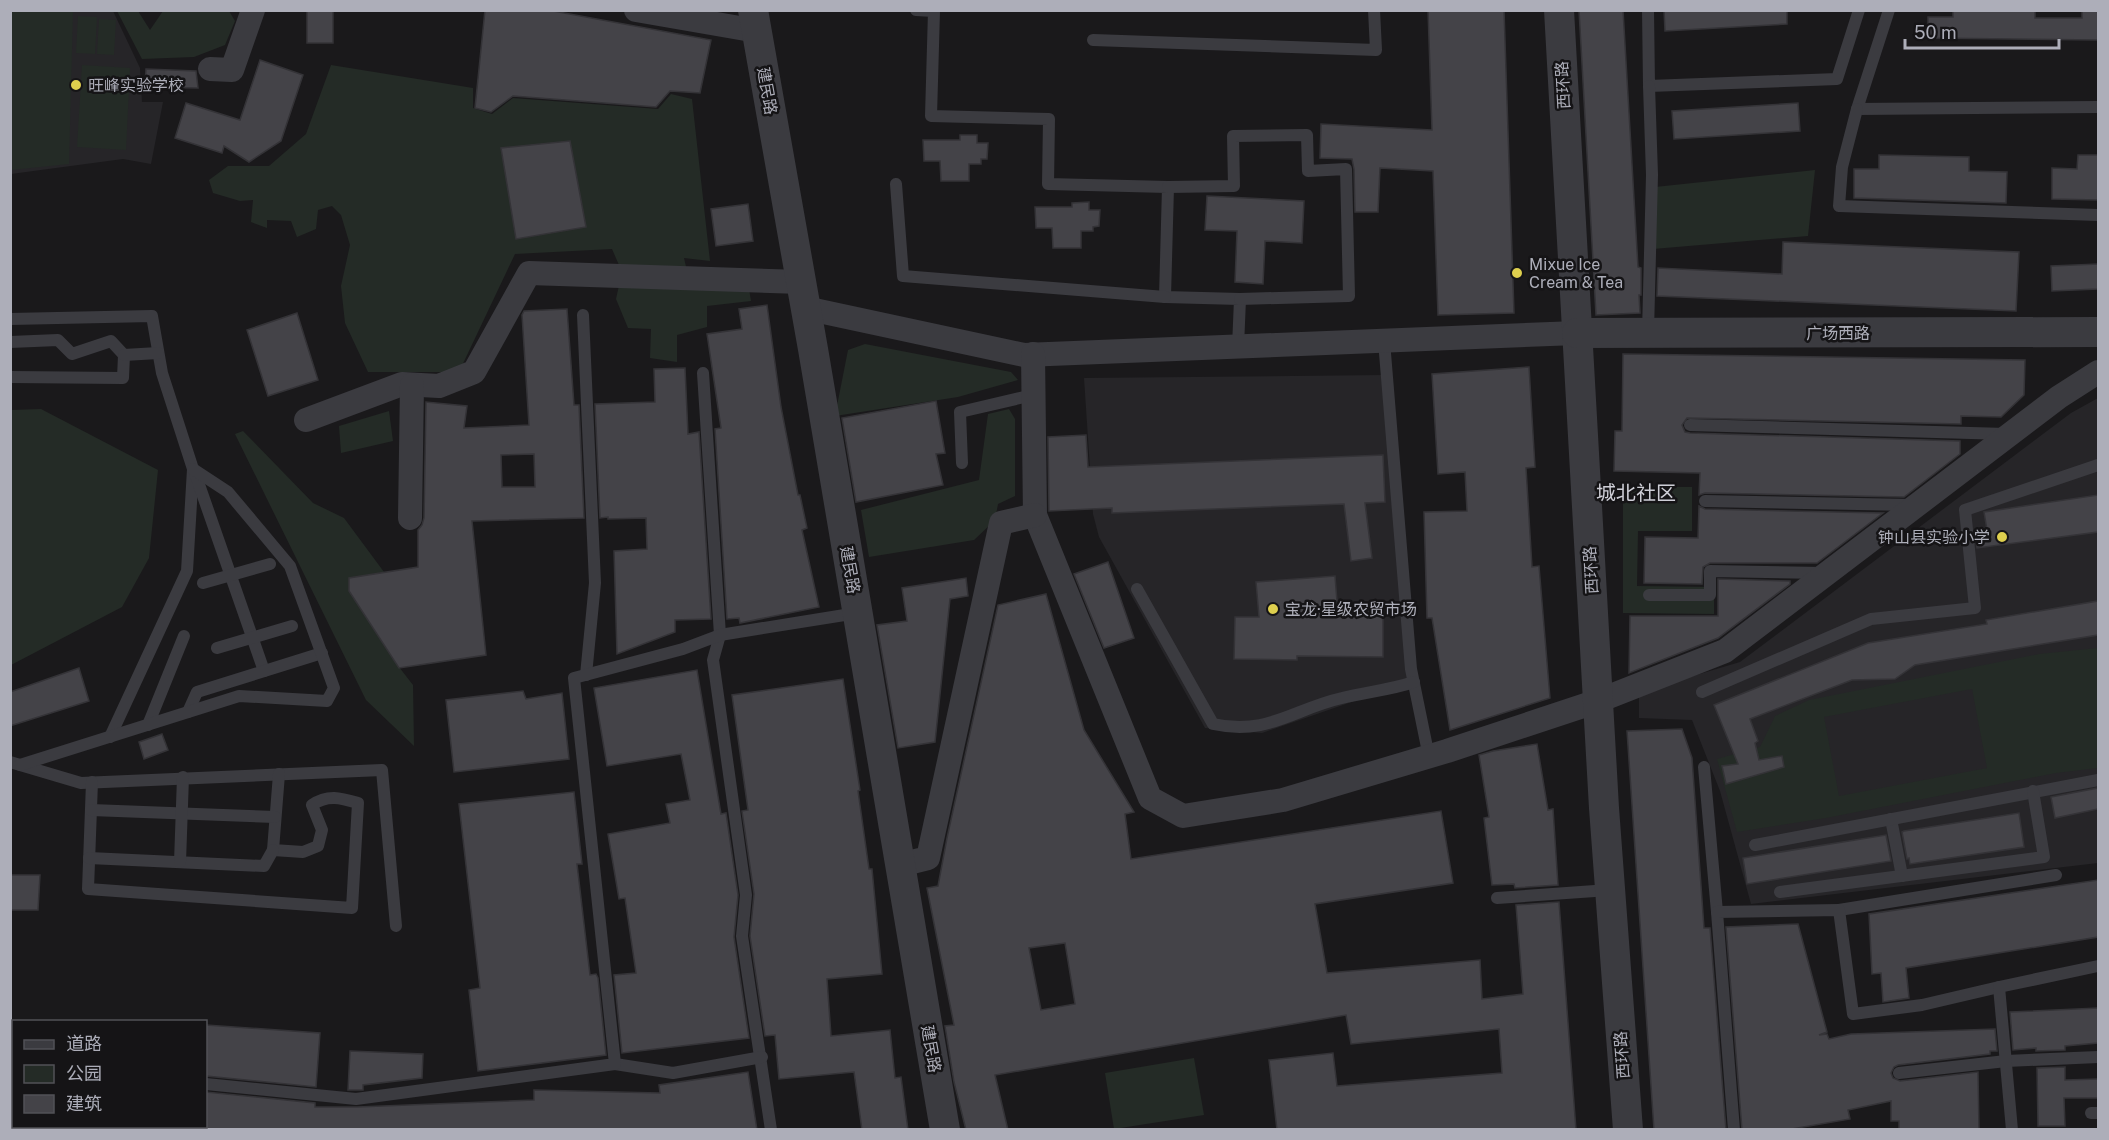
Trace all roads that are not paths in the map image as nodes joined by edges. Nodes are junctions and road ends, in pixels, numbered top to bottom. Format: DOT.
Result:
graph roads {
  1 [pos="253,10"];
  2 [pos="636,10"];
  3 [pos="916,10"];
  4 [pos="1374,10"];
  5 [pos="1559,10"];
  6 [pos="1648,10"];
  7 [pos="1859,10"];
  8 [pos="1889,10"];
  9 [pos="755,21"];
  10 [pos="1093,40"];
  11 [pos="210,69"];
  12 [pos="1649,86"];
  13 [pos="2098,107"];
  14 [pos="1857,109"];
  15 [pos="896,184"];
  16 [pos="1168,188"];
  17 [pos="2098,215"];
  18 [pos="803,295"];
  19 [pos="1165,297"];
  20 [pos="1240,299"];
  21 [pos="584,315"];
  22 [pos="10,319"];
  23 [pos="2098,332"];
  24 [pos="1577,333"];
  25 [pos="1648,333"];
  26 [pos="1384,341"];
  27 [pos="10,342"];
  28 [pos="1238,347"];
  29 [pos="158,353"];
  30 [pos="1033,354"];
  31 [pos="124,355"];
  32 [pos="2098,372"];
  33 [pos="703,374"];
  34 [pos="10,377"];
  35 [pos="412,385"];
  36 [pos="1033,394"];
  37 [pos="306,420"];
  38 [pos="1690,425"];
  39 [pos="2010,434"];
  40 [pos="962,463"];
  41 [pos="2098,465"];
  42 [pos="193,469"];
  43 [pos="1705,501"];
  44 [pos="1916,506"];
  45 [pos="1035,515"];
  46 [pos="410,518"];
  47 [pos="270,564"];
  48 [pos="1827,573"];
  49 [pos="230,574"];
  50 [pos="202,583"];
  51 [pos="1137,589"];
  52 [pos="1649,596"];
  53 [pos="857,614"];
  54 [pos="292,626"];
  55 [pos="720,635"];
  56 [pos="183,636"];
  57 [pos="252,637"];
  58 [pos="217,648"];
  59 [pos="322,653"];
  60 [pos="264,671"];
  61 [pos="586,675"];
  62 [pos="1414,682"];
  63 [pos="1702,692"];
  64 [pos="1598,701"];
  65 [pos="188,712"];
  66 [pos="148,725"];
  67 [pos="110,736"];
  68 [pos="1429,757"];
  69 [pos="15,764"];
  70 [pos="1704,767"];
  71 [pos="279,774"];
  72 [pos="183,777"];
  73 [pos="2098,780"];
  74 [pos="92,782"];
  75 [pos="2032,791"];
  76 [pos="91,810"];
  77 [pos="182,813"];
  78 [pos="275,817"];
  79 [pos="1891,819"];
  80 [pos="1755,845"];
  81 [pos="273,850"];
  82 [pos="89,858"];
  83 [pos="180,862"];
  84 [pos="900,865"];
  85 [pos="2056,875"];
  86 [pos="1902,876"];
  87 [pos="1610,890"];
  88 [pos="1780,892"];
  89 [pos="1497,898"];
  90 [pos="1839,910"];
  91 [pos="1717,912"];
  92 [pos="396,926"];
  93 [pos="2098,966"];
  94 [pos="2000,987"];
  95 [pos="762,1057"];
  96 [pos="2098,1057"];
  97 [pos="2006,1061"];
  98 [pos="615,1064"];
  99 [pos="1899,1073"];
  100 [pos="207,1084"];
  101 [pos="771,1130"];
  102 [pos="945,1130"];
  103 [pos="1628,1130"];
  104 [pos="1734,1130"];
  105 [pos="2012,1130"];
  1 -- 11 [label="street"];
  2 -- 9 [label="street"];
  3 -- 16 [label="lane"];
  4 -- 10 [label="lane"];
  5 -- 24 [label="street, 西环路"];
  6 -- 12 [label="lane"];
  7 -- 12 [label="lane"];
  8 -- 14 [label="lane"];
  9 -- 18 [label="street, 建民路"];
  12 -- 25 [label="lane"];
  13 -- 14 [label="lane"];
  14 -- 17 [label="lane"];
  15 -- 19 [label="lane"];
  16 -- 19 [label="lane"];
  16 -- 20 [label="lane"];
  18 -- 30 [label="street"];
  18 -- 35 [label="street"];
  18 -- 53 [label="street, 建民路"];
  19 -- 20 [label="lane"];
  20 -- 28 [label="lane"];
  21 -- 61 [label="lane"];
  22 -- 29 [label="lane"];
  23 -- 25 [label="street, 广场西路"];
  24 -- 25 [label="street, 广场西路"];
  24 -- 26 [label="street"];
  24 -- 64 [label="street, 西环路"];
  26 -- 28 [label="street"];
  26 -- 62 [label="lane"];
  27 -- 31 [label="lane"];
  28 -- 30 [label="street"];
  29 -- 31 [label="lane"];
  29 -- 42 [label="lane"];
  30 -- 36 [label="street"];
  31 -- 34 [label="lane"];
  32 -- 39 [label="street"];
  33 -- 55 [label="lane"];
  35 -- 37 [label="street"];
  35 -- 46 [label="street"];
  36 -- 40 [label="lane"];
  36 -- 45 [label="street"];
  38 -- 39 [label="lane"];
  39 -- 44 [label="street"];
  41 -- 63 [label="lane"];
  42 -- 49 [label="lane"];
  42 -- 59 [label="lane"];
  42 -- 67 [label="lane"];
  43 -- 44 [label="lane"];
  44 -- 48 [label="street"];
  45 -- 68 [label="street"];
  45 -- 84 [label="street"];
  47 -- 49 [label="lane"];
  48 -- 52 [label="lane"];
  48 -- 64 [label="street"];
  49 -- 50 [label="lane"];
  49 -- 57 [label="lane"];
  51 -- 62 [label="lane"];
  53 -- 55 [label="lane"];
  53 -- 84 [label="street, 建民路"];
  54 -- 57 [label="lane"];
  55 -- 61 [label="lane"];
  55 -- 95 [label="lane"];
  56 -- 66 [label="lane"];
  57 -- 58 [label="lane"];
  57 -- 60 [label="lane"];
  59 -- 60 [label="lane"];
  59 -- 65 [label="lane"];
  60 -- 65 [label="lane"];
  61 -- 98 [label="lane"];
  62 -- 68 [label="lane"];
  64 -- 68 [label="street"];
  64 -- 87 [label="street, 西环路"];
  65 -- 66 [label="lane"];
  66 -- 67 [label="lane"];
  67 -- 69 [label="lane"];
  69 -- 74 [label="lane"];
  70 -- 91 [label="lane"];
  71 -- 72 [label="lane"];
  71 -- 78 [label="lane"];
  71 -- 92 [label="lane"];
  72 -- 74 [label="lane"];
  72 -- 77 [label="lane"];
  73 -- 75 [label="lane"];
  74 -- 76 [label="lane"];
  75 -- 79 [label="lane"];
  75 -- 86 [label="lane"];
  76 -- 77 [label="lane"];
  76 -- 82 [label="lane"];
  77 -- 78 [label="lane"];
  77 -- 83 [label="lane"];
  78 -- 81 [label="lane"];
  79 -- 80 [label="lane"];
  79 -- 86 [label="lane"];
  81 -- 82 [label="lane"];
  81 -- 83 [label="lane"];
  82 -- 83 [label="lane"];
  84 -- 102 [label="street, 建民路"];
  85 -- 90 [label="lane"];
  86 -- 88 [label="lane"];
  87 -- 89 [label="lane"];
  87 -- 103 [label="street, 西环路"];
  90 -- 91 [label="lane"];
  90 -- 94 [label="lane"];
  91 -- 104 [label="lane"];
  93 -- 94 [label="lane"];
  94 -- 97 [label="lane"];
  95 -- 98 [label="lane"];
  95 -- 101 [label="lane"];
  96 -- 97 [label="lane"];
  97 -- 99 [label="lane"];
  97 -- 105 [label="lane"];
  98 -- 100 [label="lane"];
}
